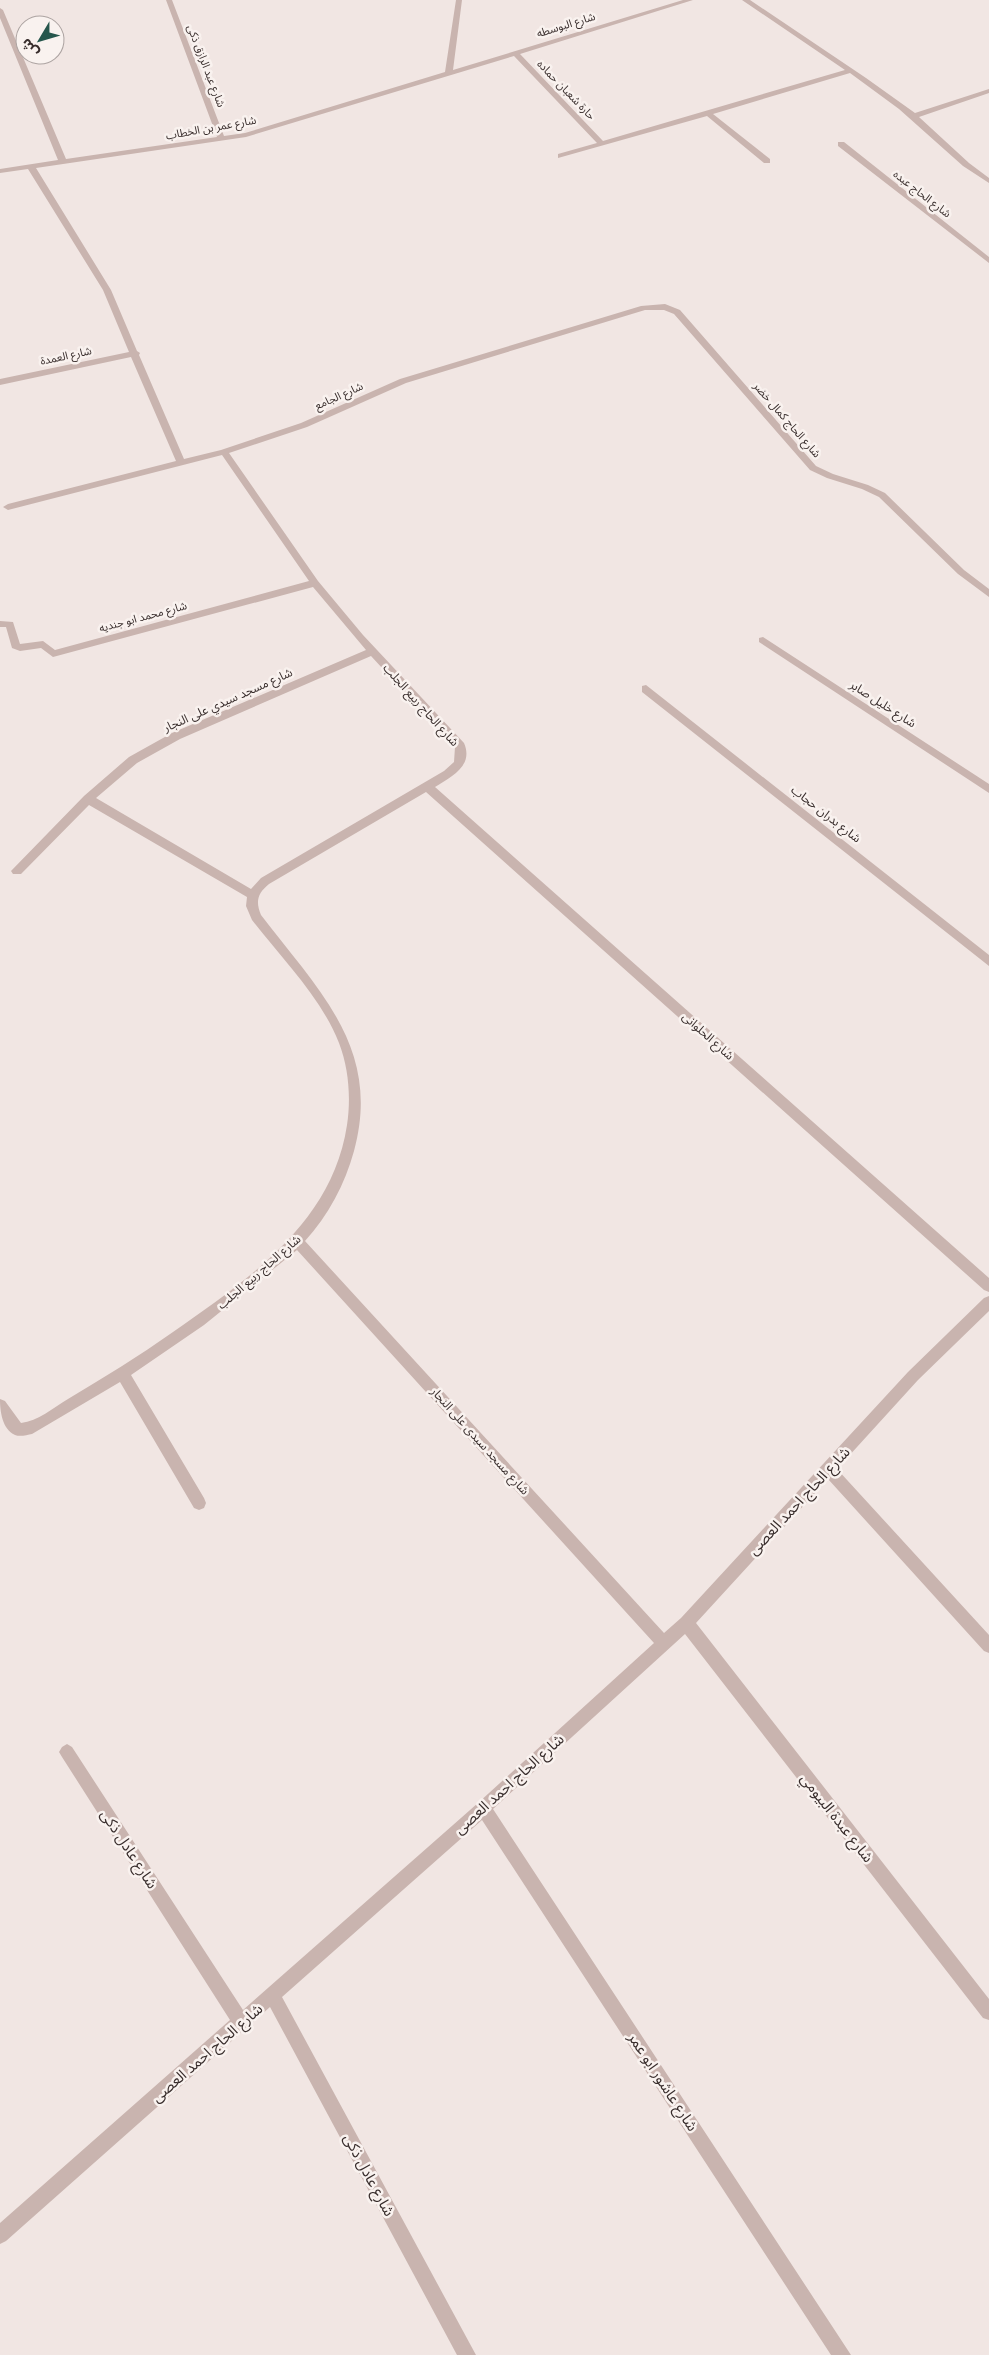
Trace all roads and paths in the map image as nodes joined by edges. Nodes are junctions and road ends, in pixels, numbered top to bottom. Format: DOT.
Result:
graph roads {
  1 [pos="169,0"];
  2 [pos="459,0"];
  3 [pos="690,0"];
  4 [pos="745,0"];
  5 [pos="0,10"];
  6 [pos="514,52"];
  7 [pos="850,71"];
  8 [pos="449,72"];
  9 [pos="989,91"];
  10 [pos="708,113"];
  11 [pos="914,116"];
  12 [pos="222,140"];
  13 [pos="602,144"];
  14 [pos="841,144"];
  15 [pos="561,156"];
  16 [pos="767,161"];
  17 [pos="63,162"];
  18 [pos="31,166"];
  19 [pos="0,171"];
  20 [pos="989,181"];
  21 [pos="989,261"];
  22 [pos="677,312"];
  23 [pos="136,353"];
  24 [pos="0,382"];
  25 [pos="224,452"];
  26 [pos="181,462"];
  27 [pos="8,507"];
  28 [pos="315,583"];
  29 [pos="989,594"];
  30 [pos="0,624"];
  31 [pos="763,640"];
  32 [pos="372,650"];
  33 [pos="646,689"];
  34 [pos="427,786"];
  35 [pos="989,790"];
  36 [pos="88,799"];
  37 [pos="17,871"];
  38 [pos="252,895"];
  39 [pos="989,961"];
  40 [pos="297,1241"];
  41 [pos="989,1286"];
  42 [pos="987,1308"];
  43 [pos="122,1375"];
  44 [pos="0,1405"];
  45 [pos="828,1469"];
  46 [pos="199,1503"];
  47 [pos="686,1623"];
  48 [pos="663,1642"];
  49 [pos="989,1646"];
  50 [pos="67,1752"];
  51 [pos="483,1808"];
  52 [pos="272,1995"];
  53 [pos="989,2012"];
  54 [pos="241,2022"];
  55 [pos="0,2236"];
  56 [pos="467,2355"];
  57 [pos="842,2355"];
  1 -- 12 [label="street, شارع عبد الرازق ذكى"];
  2 -- 8 [label="street"];
  3 -- 6 [label="street, شارع البوسطه"];
  4 -- 7 [label="street"];
  5 -- 17 [label="street"];
  6 -- 8 [label="street, شارع البوسطه"];
  6 -- 13 [label="street, حارة شعبان حماده"];
  7 -- 10 [label="street"];
  7 -- 11 [label="street"];
  8 -- 12 [label="street, شارع عمر بن الخطاب"];
  9 -- 11 [label="street"];
  10 -- 13 [label="street"];
  10 -- 16 [label="street"];
  11 -- 20 [label="street"];
  12 -- 17 [label="street, شارع عمر بن الخطاب"];
  13 -- 15 [label="street"];
  14 -- 21 [label="street, شارع الحاج عبده"];
  17 -- 18 [label="street, شارع عمر بن الخطاب"];
  18 -- 19 [label="street, شارع عمر بن الخطاب"];
  18 -- 23 [label="street"];
  22 -- 25 [label="street, شارع الجامع"];
  22 -- 29 [label="street, شارع الحاج كمال خضر"];
  23 -- 24 [label="street, شارع العمدة"];
  23 -- 26 [label="street"];
  25 -- 26 [label="street, شارع الجامع"];
  25 -- 28 [label="street, شارع الحاج ربيع الجلب"];
  26 -- 27 [label="street, شارع الجامع"];
  28 -- 30 [label="street, شارع محمد ابو جنديه"];
  28 -- 32 [label="street, شارع الحاج ربيع الجلب"];
  31 -- 35 [label="street, شارع خليل صابر"];
  32 -- 34 [label="street, شارع الحاج ربيع الجلب"];
  32 -- 36 [label="street, شارع مسجد سيدي على النجار"];
  33 -- 39 [label="street, شارع بدران حجاب"];
  34 -- 38 [label="street, شارع الحاج ربيع الجلب"];
  34 -- 41 [label="street, شارع الحلوانى"];
  36 -- 37 [label="street, شارع مسجد سيدي على النجار"];
  36 -- 38 [label="street"];
  38 -- 40 [label="street, شارع الحاج ربيع الجلب"];
  40 -- 43 [label="street, شارع الحاج ربيع الجلب"];
  40 -- 48 [label="street, شارع مسجد سيدى على النجار"];
  42 -- 45 [label="street, شارع الحاج احمد العصى"];
  43 -- 44 [label="street, شارع الحاج ربيع الجلب"];
  43 -- 46 [label="street"];
  45 -- 47 [label="street, شارع الحاج احمد العصى"];
  45 -- 49 [label="street"];
  47 -- 48 [label="street, شارع الحاج احمد العصى"];
  47 -- 53 [label="street, شارع عبدة البيومي"];
  48 -- 51 [label="street, شارع الحاج احمد العصى"];
  50 -- 54 [label="street, شارع عادل ذكى"];
  51 -- 52 [label="street, شارع الحاج احمد العصى"];
  51 -- 57 [label="street, شارع عاشور ابو عمر"];
  52 -- 54 [label="street, شارع الحاج احمد العصى"];
  52 -- 56 [label="street, شارع عادل ذكى"];
  54 -- 55 [label="street, شارع الحاج احمد العصى"];
}
